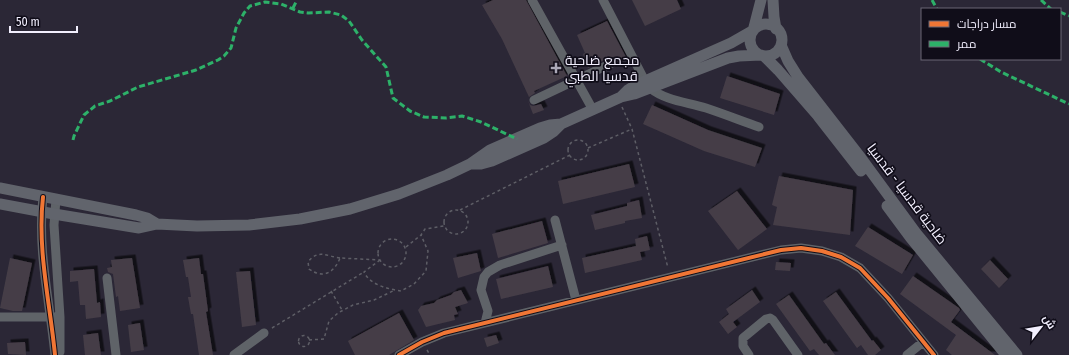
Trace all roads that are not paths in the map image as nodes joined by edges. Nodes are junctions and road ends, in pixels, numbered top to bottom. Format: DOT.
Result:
graph roads {
  1 [pos="532,0"];
  2 [pos="603,0"];
  3 [pos="761,0"];
  4 [pos="773,0"];
  5 [pos="776,29"];
  6 [pos="752,31"];
  7 [pos="781,45"];
  8 [pos="762,55"];
  9 [pos="612,63"];
  10 [pos="576,80"];
  11 [pos="648,84"];
  12 [pos="534,100"];
  13 [pos="593,110"];
  14 [pos="759,127"];
  15 [pos="0,188"];
  16 [pos="23,192"];
  17 [pos="43,197"];
  18 [pos="56,199"];
  19 [pos="76,203"];
  20 [pos="0,204"];
  21 [pos="20,208"];
  22 [pos="41,212"];
  23 [pos="54,214"];
  24 [pos="75,217"];
  25 [pos="555,220"];
  26 [pos="157,224"];
  27 [pos="562,245"];
  28 [pos="107,278"];
  29 [pos="576,300"];
  30 [pos="0,317"];
  31 [pos="50,317"];
  32 [pos="60,317"];
  33 [pos="485,322"];
  34 [pos="264,333"];
  35 [pos="923,342"];
  36 [pos="55,355"];
  37 [pos="60,355"];
  38 [pos="116,355"];
  39 [pos="234,355"];
  40 [pos="399,355"];
  41 [pos="749,355"];
  42 [pos="798,355"];
  43 [pos="907,355"];
  44 [pos="934,355"];
  45 [pos="1006,355"];
  46 [pos="1017,355"];
  1 -- 10 [label="street"];
  2 -- 11 [label="street"];
  3 -- 6 [label="main road"];
  4 -- 5 [label="main road"];
  5 -- 6 [label="main road"];
  5 -- 7 [label="main road"];
  6 -- 8 [label="main road"];
  6 -- 11 [label="main road"];
  7 -- 8 [label="main road"];
  7 -- 46 [label="main road, ضاحية قدسيا - قدسيا"];
  8 -- 11 [label="main road"];
  8 -- 45 [label="main road, ضاحية قدسيا - قدسيا"];
  9 -- 10 [label="street"];
  10 -- 12 [label="street"];
  10 -- 13 [label="street"];
  11 -- 13 [label="main road"];
  11 -- 14 [label="street"];
  13 -- 26 [label="main road"];
  15 -- 16 [label="main road"];
  16 -- 17 [label="main road"];
  16 -- 21 [label="main road"];
  17 -- 18 [label="main road"];
  17 -- 22 [label="street"];
  18 -- 19 [label="main road"];
  18 -- 23 [label="street"];
  19 -- 24 [label="main road"];
  19 -- 26 [label="main road"];
  20 -- 21 [label="main road"];
  21 -- 22 [label="main road"];
  22 -- 23 [label="main road"];
  22 -- 31 [label="street"];
  23 -- 24 [label="main road"];
  23 -- 32 [label="street"];
  24 -- 26 [label="main road"];
  25 -- 27 [label="street"];
  27 -- 29 [label="street"];
  27 -- 33 [label="street"];
  28 -- 38 [label="street"];
  29 -- 33 [label="street"];
  29 -- 35 [label="street"];
  30 -- 31 [label="street"];
  31 -- 32 [label="street"];
  31 -- 36 [label="street"];
  32 -- 37 [label="street"];
  33 -- 40 [label="street"];
  34 -- 39 [label="street"];
  35 -- 43 [label="street"];
  35 -- 44 [label="street"];
  41 -- 42 [label="street"];
}
